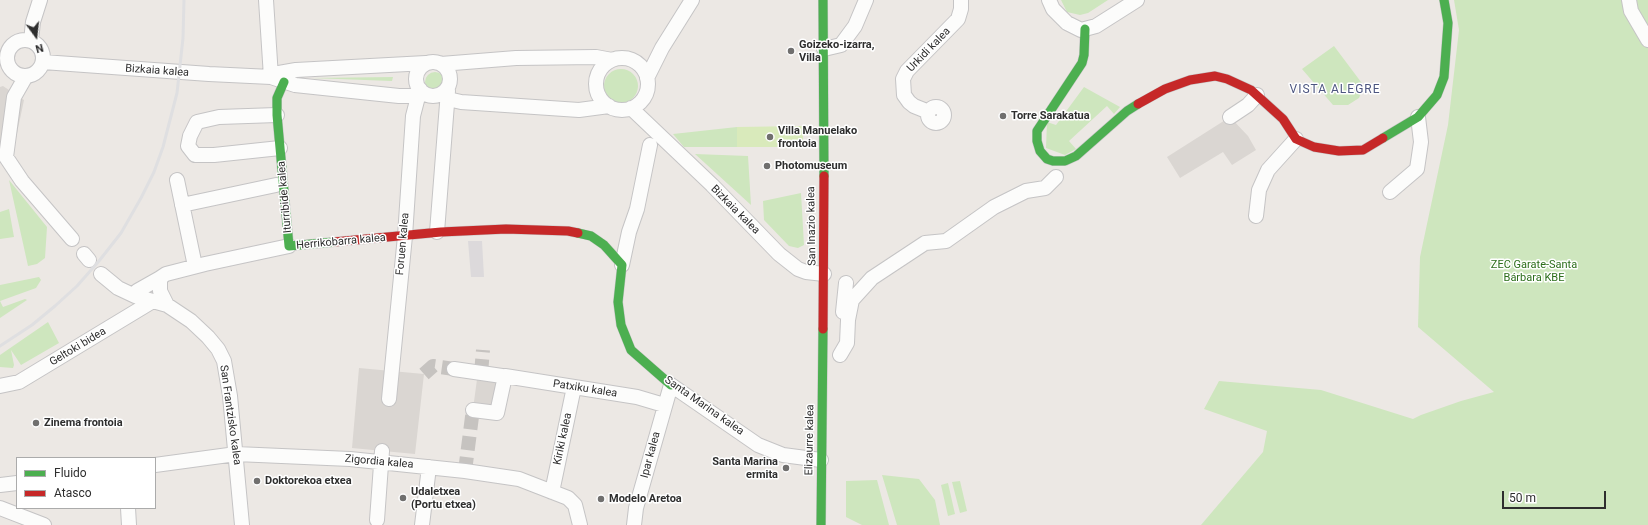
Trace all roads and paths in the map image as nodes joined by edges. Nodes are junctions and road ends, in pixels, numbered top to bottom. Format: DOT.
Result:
graph roads {
  1 [pos="40,0"];
  2 [pos="266,0"];
  3 [pos="692,0"];
  4 [pos="824,0"];
  5 [pos="866,0"];
  6 [pos="961,0"];
  7 [pos="1049,0"];
  8 [pos="1137,0"];
  9 [pos="1444,0"];
  10 [pos="1629,0"];
  11 [pos="1086,29"];
  12 [pos="1648,40"];
  13 [pos="31,41"];
  14 [pos="662,48"];
  15 [pos="824,49"];
  16 [pos="4,53"];
  17 [pos="612,60"];
  18 [pos="634,60"];
  19 [pos="43,62"];
  20 [pos="426,63"];
  21 [pos="442,64"];
  22 [pos="26,76"];
  23 [pos="647,78"];
  24 [pos="277,79"];
  25 [pos="420,93"];
  26 [pos="446,94"];
  27 [pos="1257,95"];
  28 [pos="643,99"];
  29 [pos="609,106"];
  30 [pos="631,108"];
  31 [pos="929,112"];
  32 [pos="277,115"];
  33 [pos="1230,117"];
  34 [pos="1418,117"];
  35 [pos="655,130"];
  36 [pos="1296,138"];
  37 [pos="650,145"];
  38 [pos="280,148"];
  39 [pos="1056,177"];
  40 [pos="177,180"];
  41 [pos="276,185"];
  42 [pos="1390,192"];
  43 [pos="182,205"];
  44 [pos="1256,216"];
  45 [pos="437,232"];
  46 [pos="405,236"];
  47 [pos="72,239"];
  48 [pos="289,246"];
  49 [pos="622,265"];
  50 [pos="195,266"];
  51 [pos="101,274"];
  52 [pos="824,274"];
  53 [pos="160,278"];
  54 [pos="846,283"];
  55 [pos="153,301"];
  56 [pos="167,305"];
  57 [pos="125,318"];
  58 [pos="840,355"];
  59 [pos="823,356"];
  60 [pos="454,369"];
  61 [pos="504,376"];
  62 [pos="671,385"];
  63 [pos="0,386"];
  64 [pos="574,387"];
  65 [pos="389,399"];
  66 [pos="664,405"];
  67 [pos="473,410"];
  68 [pos="236,454"];
  69 [pos="381,457"];
  70 [pos="821,460"];
  71 [pos="156,465"];
  72 [pos="429,467"];
  73 [pos="16,483"];
  74 [pos="0,485"];
  75 [pos="552,492"];
  76 [pos="0,508"];
  77 [pos="128,509"];
  78 [pos="377,520"];
  79 [pos="44,525"];
  80 [pos="129,525"];
  81 [pos="242,525"];
  82 [pos="422,525"];
  83 [pos="580,525"];
  84 [pos="634,525"];
  85 [pos="821,525"];
  1 -- 13 [label="street"];
  2 -- 24 [label="street, Iturribide kalea"];
  3 -- 14 [label="street"];
  4 -- 15 [label="street, San Inazio kalea"];
  5 -- 15 [label="street"];
  6 -- 31 [label="street, Urkidi kalea"];
  7 -- 11 [label="street"];
  8 -- 11 [label="street"];
  9 -- 34 [label="street"];
  10 -- 12 [label="street"];
  11 -- 27 [label="street"];
  13 -- 16 [label="street"];
  13 -- 19 [label="street"];
  14 -- 18 [label="street"];
  14 -- 23 [label="street"];
  15 -- 52 [label="street, San Inazio kalea"];
  16 -- 22 [label="street"];
  17 -- 18 [label="street"];
  17 -- 21 [label="street"];
  17 -- 29 [label="street"];
  18 -- 23 [label="street"];
  19 -- 22 [label="street"];
  19 -- 24 [label="street, Bizkaia kalea"];
  20 -- 21 [label="street"];
  20 -- 24 [label="street, Bizkaia kalea"];
  20 -- 25 [label="street"];
  21 -- 26 [label="street"];
  22 -- 47 [label="street"];
  23 -- 28 [label="street"];
  24 -- 25 [label="street, Bizkaia kalea"];
  24 -- 32 [label="street, Iturribide kalea"];
  25 -- 26 [label="street"];
  25 -- 46 [label="street, Foruen kalea"];
  26 -- 29 [label="street"];
  26 -- 45 [label="street"];
  27 -- 33 [label="street"];
  27 -- 36 [label="street"];
  28 -- 30 [label="street"];
  28 -- 35 [label="street, Bizkaia kalea"];
  29 -- 30 [label="street"];
  30 -- 35 [label="street, Bizkaia kalea"];
  32 -- 38 [label="street, Iturribide kalea"];
  32 -- 38 [label="street, Iturribide kalea"];
  34 -- 36 [label="street"];
  34 -- 42 [label="street"];
  35 -- 52 [label="street, Bizkaia kalea"];
  36 -- 44 [label="street"];
  37 -- 49 [label="street, Santa Marina kalea"];
  38 -- 48 [label="street, Iturribide kalea"];
  39 -- 58 [label="street"];
  40 -- 43 [label="street"];
  41 -- 43 [label="street"];
  43 -- 50 [label="street"];
  45 -- 46 [label="street, Herrikobarra kalea"];
  45 -- 49 [label="street, Herrikobarra kalea"];
  46 -- 48 [label="street, Herrikobarra kalea"];
  46 -- 65 [label="street, Foruen kalea"];
  48 -- 50 [label="street, Herrikobarra kalea"];
  49 -- 62 [label="street, Santa Marina kalea"];
  50 -- 53 [label="street, Herrikobarra kalea"];
  51 -- 55 [label="street, San Frantzisko kalea"];
  52 -- 59 [label="street, San Inazio kalea"];
  53 -- 56 [label="street"];
  53 -- 57 [label="street, Herrikobarra kalea"];
  54 -- 58 [label="street"];
  55 -- 56 [label="street, San Frantzisko kalea"];
  55 -- 57 [label="street, Geltoki bidea"];
  56 -- 68 [label="street, San Frantzisko kalea"];
  57 -- 63 [label="street, Geltoki bidea"];
  58 -- 59 [label="street"];
  59 -- 70 [label="street, Elizaurre kalea"];
  60 -- 61 [label="street, Patxiku kalea"];
  61 -- 64 [label="street, Patxiku kalea"];
  61 -- 67 [label="street"];
  62 -- 66 [label="street, Ipar kalea"];
  62 -- 70 [label="street, Santa Marina kalea"];
  64 -- 66 [label="street, Patxiku kalea"];
  64 -- 75 [label="street, Kiriki kalea"];
  66 -- 84 [label="street, Ipar kalea"];
  68 -- 69 [label="street, Zigordia kalea"];
  68 -- 71 [label="street, Zigordia kalea"];
  68 -- 81 [label="street, San Frantzisko kalea"];
  69 -- 72 [label="street, Zigordia kalea"];
  69 -- 78 [label="street"];
  70 -- 85 [label="street, Elizaurre kalea"];
  72 -- 75 [label="street, Zigordia kalea"];
  72 -- 82 [label="street"];
  73 -- 74 [label="street"];
  75 -- 83 [label="street, Zigordia kalea"];
  76 -- 79 [label="street"];
  77 -- 80 [label="street"];
}
